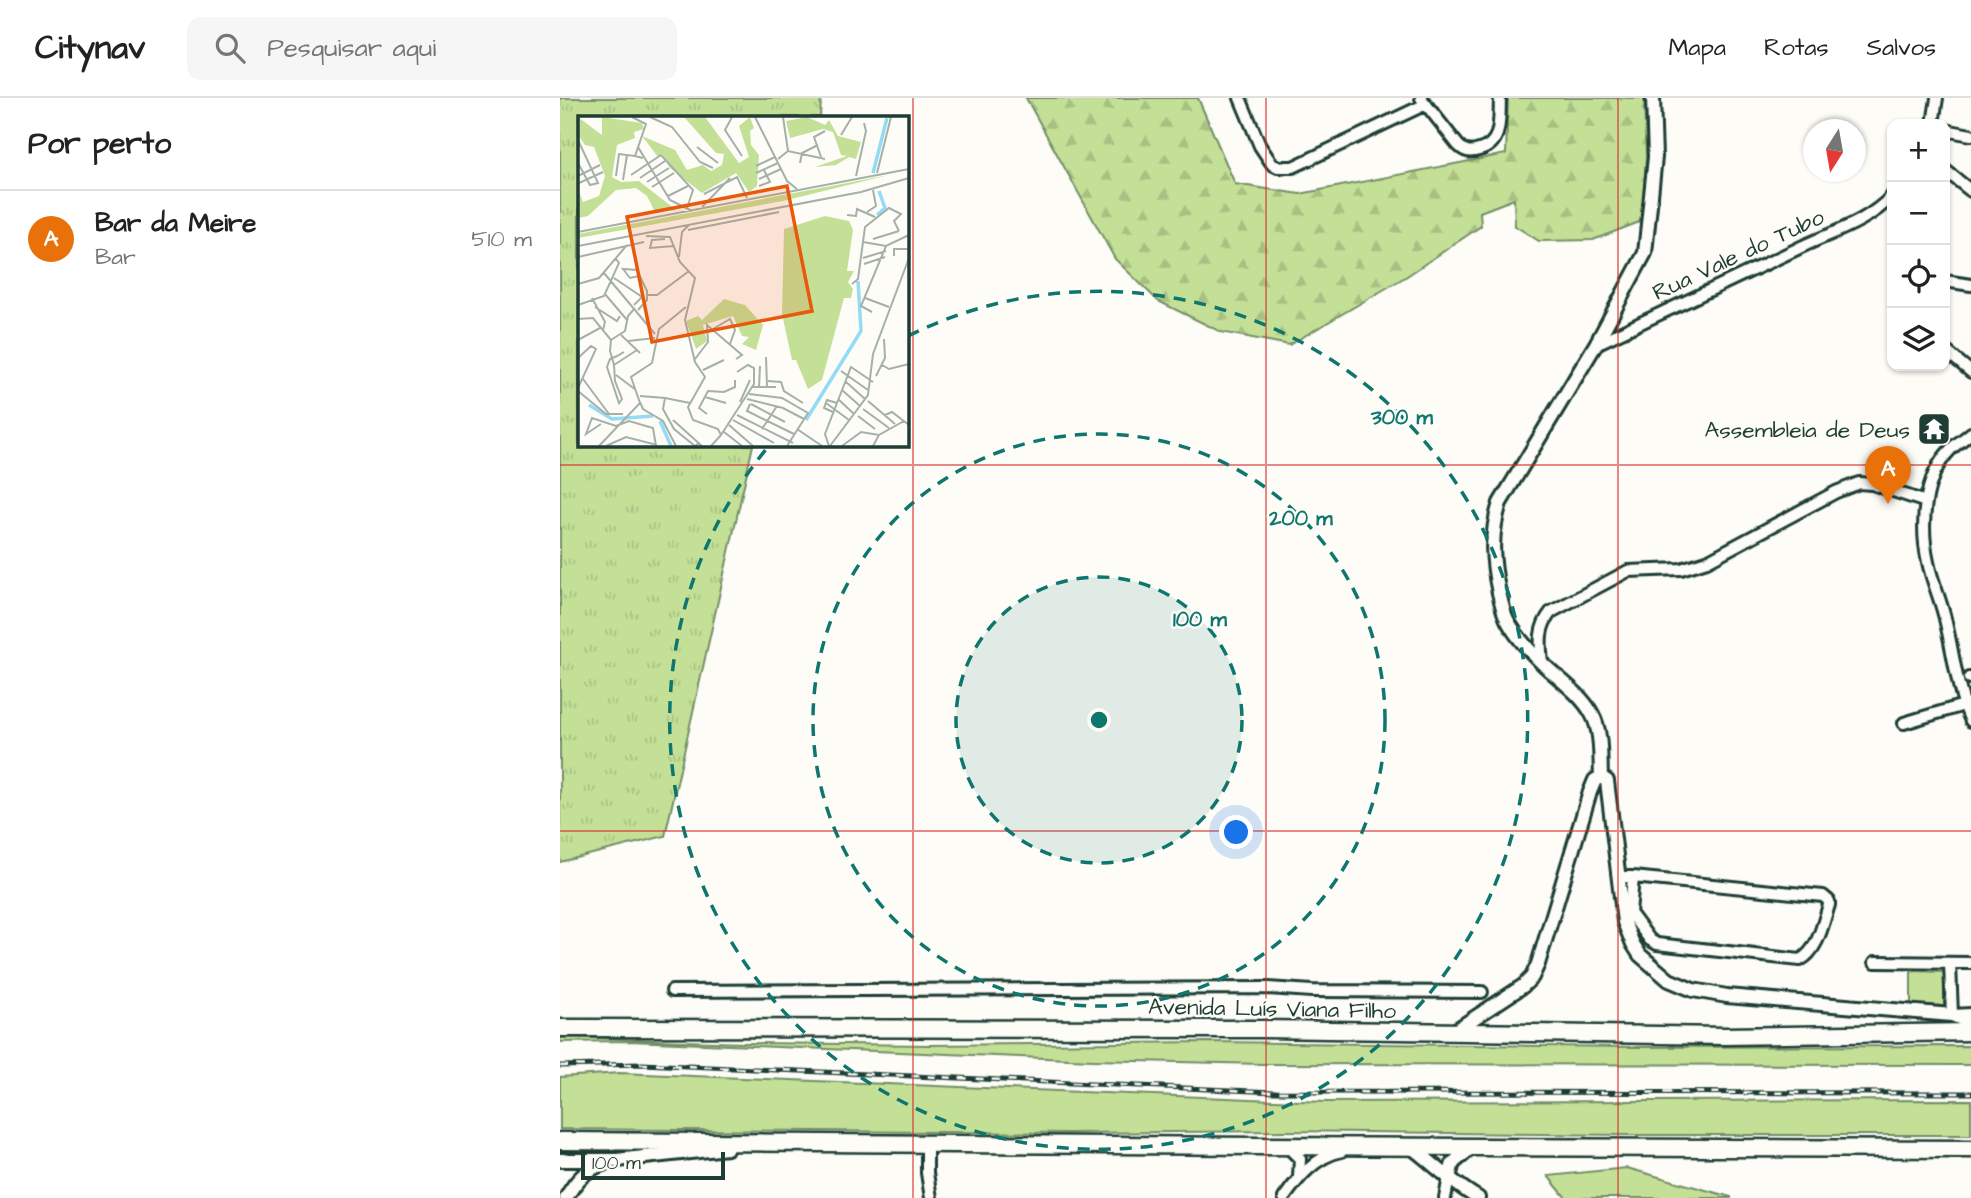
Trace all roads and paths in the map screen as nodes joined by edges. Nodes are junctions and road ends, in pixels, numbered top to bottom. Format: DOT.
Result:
graph roads {
  1 [pos="1240,98"];
  2 [pos="1500,98"];
  3 [pos="1653,98"];
  4 [pos="1937,98"];
  5 [pos="1423,101"];
  6 [pos="1934,119"];
  7 [pos="1950,131"];
  8 [pos="1971,135"];
  9 [pos="1950,174"];
  10 [pos="1971,191"];
  11 [pos="1887,201"];
  12 [pos="1950,282"];
  13 [pos="1971,285"];
  14 [pos="1596,344"];
  15 [pos="1950,353"];
  16 [pos="1971,372"];
  17 [pos="1971,433"];
  18 [pos="1926,502"];
  19 [pos="1542,663"];
  20 [pos="1967,678"];
  21 [pos="1964,705"];
  22 [pos="1971,721"];
  23 [pos="1903,723"];
  24 [pos="1601,777"];
  25 [pos="1619,877"];
  26 [pos="1633,877"];
  27 [pos="1875,962"];
  28 [pos="1950,963"];
  29 [pos="1971,963"];
  30 [pos="672,991"];
  31 [pos="1496,1004"];
  32 [pos="1971,1014"];
  33 [pos="1952,1015"];
  34 [pos="1971,1023"];
  35 [pos="564,1028"];
  36 [pos="1453,1032"];
  37 [pos="1971,1032"];
  38 [pos="560,1142"];
  39 [pos="780,1143"];
  40 [pos="927,1145"];
  41 [pos="1286,1145"];
  42 [pos="1369,1146"];
  43 [pos="1410,1146"];
  44 [pos="1471,1148"];
  45 [pos="1971,1149"];
  46 [pos="560,1160"];
  47 [pos="617,1160"];
  48 [pos="1299,1177"];
  49 [pos="1449,1177"];
  50 [pos="566,1198"];
  51 [pos="931,1198"];
  52 [pos="1283,1198"];
  53 [pos="1445,1198"];
  54 [pos="1478,1198"];
  1 -- 5 [label="street"];
  2 -- 5 [label="street"];
  3 -- 14 [label="main road"];
  4 -- 6 [label="street"];
  7 -- 8 [label="street"];
  9 -- 10 [label="street"];
  11 -- 14 [label="street, Rua Vale do Tubo"];
  12 -- 13 [label="street"];
  14 -- 19 [label="main road"];
  15 -- 16 [label="street"];
  17 -- 18 [label="street"];
  18 -- 19 [label="street"];
  18 -- 20 [label="street"];
  19 -- 24 [label="main road"];
  20 -- 21 [label="street"];
  21 -- 22 [label="street"];
  21 -- 23 [label="street"];
  24 -- 25 [label="main road"];
  24 -- 31 [label="main road"];
  25 -- 26 [label="street"];
  25 -- 33 [label="main road"];
  26 -- 26 [label="street"];
  27 -- 28 [label="street"];
  28 -- 29 [label="street"];
  28 -- 33 [label="street"];
  30 -- 31 [label="street"];
  31 -- 36 [label="main road"];
  32 -- 33 [label="street"];
  33 -- 34 [label="main road"];
  35 -- 36 [label="highway, Avenida Luís Viana Filho"];
  36 -- 37 [label="highway, Avenida Luís Viana Filho"];
  38 -- 39 [label="highway"];
  39 -- 40 [label="highway"];
  39 -- 47 [label="main road"];
  40 -- 41 [label="highway"];
  40 -- 51 [label="street"];
  41 -- 42 [label="highway"];
  41 -- 48 [label="street"];
  42 -- 43 [label="highway"];
  42 -- 48 [label="street"];
  43 -- 44 [label="highway"];
  43 -- 49 [label="main road"];
  44 -- 45 [label="highway"];
  44 -- 49 [label="main road"];
  46 -- 47 [label="main road"];
  47 -- 50 [label="main road"];
  48 -- 52 [label="street"];
  49 -- 53 [label="street"];
  49 -- 54 [label="main road"];
}
